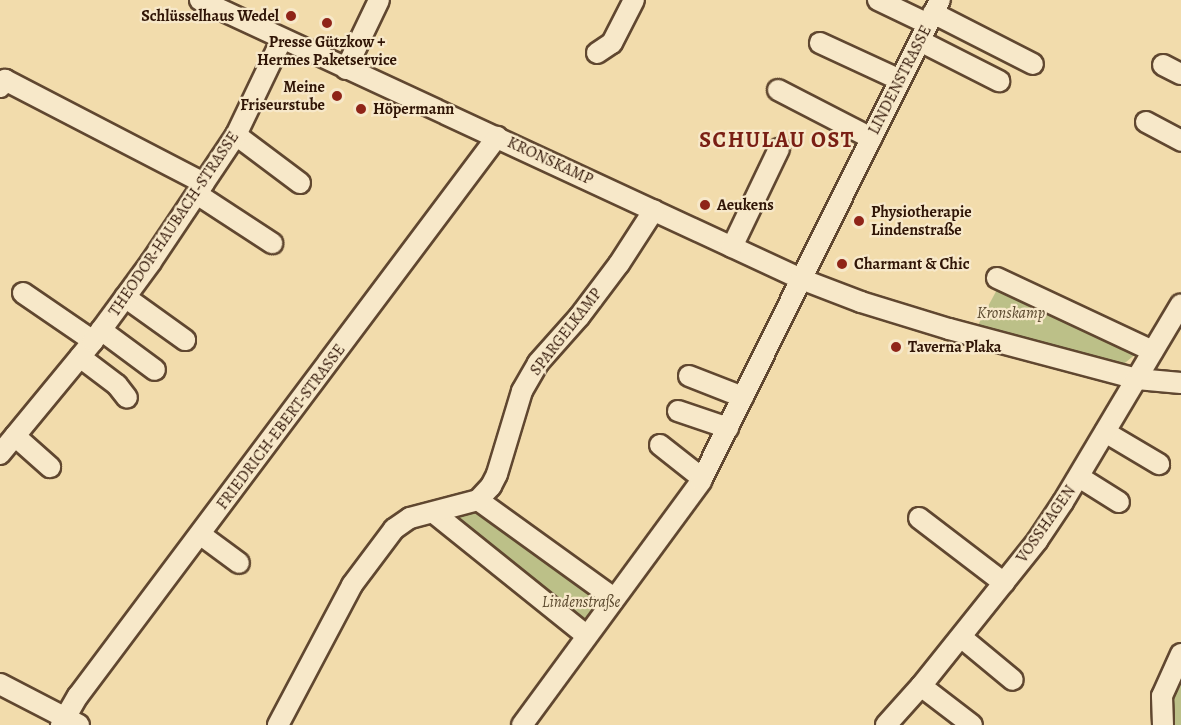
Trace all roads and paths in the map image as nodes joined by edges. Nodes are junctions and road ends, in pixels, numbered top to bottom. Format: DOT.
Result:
graph roads {
  1 [pos="200,0"];
  2 [pos="379,0"];
  3 [pos="634,0"];
  4 [pos="878,0"];
  5 [pos="930,20"];
  6 [pos="282,39"];
  7 [pos="820,43"];
  8 [pos="597,53"];
  9 [pos="1033,64"];
  10 [pos="1163,65"];
  11 [pos="346,69"];
  12 [pos="1181,74"];
  13 [pos="900,80"];
  14 [pos="999,81"];
  15 [pos="2,83"];
  16 [pos="778,90"];
  17 [pos="1146,122"];
  18 [pos="236,135"];
  19 [pos="497,137"];
  20 [pos="871,138"];
  21 [pos="1181,141"];
  22 [pos="780,150"];
  23 [pos="300,183"];
  24 [pos="200,189"];
  25 [pos="654,210"];
  26 [pos="272,243"];
  27 [pos="732,247"];
  28 [pos="997,278"];
  29 [pos="801,279"];
  30 [pos="24,293"];
  31 [pos="126,297"];
  32 [pos="1181,304"];
  33 [pos="97,336"];
  34 [pos="184,340"];
  35 [pos="1153,351"];
  36 [pos="80,357"];
  37 [pos="154,370"];
  38 [pos="689,376"];
  39 [pos="1137,379"];
  40 [pos="1181,383"];
  41 [pos="743,397"];
  42 [pos="127,398"];
  43 [pos="678,411"];
  44 [pos="728,428"];
  45 [pos="1105,432"];
  46 [pos="15,436"];
  47 [pos="660,445"];
  48 [pos="0,454"];
  49 [pos="1159,464"];
  50 [pos="50,467"];
  51 [pos="1078,477"];
  52 [pos="702,478"];
  53 [pos="478,500"];
  54 [pos="1119,502"];
  55 [pos="434,513"];
  56 [pos="919,518"];
  57 [pos="201,535"];
  58 [pos="239,563"];
  59 [pos="1004,583"];
  60 [pos="614,598"];
  61 [pos="587,636"];
  62 [pos="961,637"];
  63 [pos="1181,654"];
  64 [pos="1013,680"];
  65 [pos="0,684"];
  66 [pos="921,686"];
  67 [pos="68,722"];
  68 [pos="894,722"];
  69 [pos="278,725"];
  70 [pos="522,725"];
  71 [pos="972,725"];
  72 [pos="1163,725"];
  1 -- 6 [label="street, KRONSKAMP"];
  2 -- 11 [label="street"];
  3 -- 8 [label="street"];
  4 -- 5 [label="street"];
  5 -- 9 [label="street"];
  5 -- 13 [label="street, LINDENSTRASSE"];
  5 -- 14 [label="street"];
  6 -- 11 [label="street, KRONSKAMP"];
  6 -- 18 [label="street, THEODOR-HAUBACH-STRASSE"];
  7 -- 13 [label="street"];
  10 -- 12 [label="street"];
  11 -- 19 [label="street, KRONSKAMP"];
  13 -- 20 [label="street, LINDENSTRASSE"];
  15 -- 24 [label="street"];
  16 -- 20 [label="street"];
  17 -- 21 [label="street"];
  18 -- 23 [label="street"];
  18 -- 24 [label="street, THEODOR-HAUBACH-STRASSE"];
  19 -- 25 [label="street, KRONSKAMP"];
  19 -- 57 [label="street, FRIEDRICH-EBERT-STRASSE"];
  20 -- 29 [label="street, LINDENSTRASSE"];
  22 -- 27 [label="street"];
  24 -- 26 [label="street"];
  24 -- 31 [label="street, THEODOR-HAUBACH-STRASSE"];
  25 -- 27 [label="street, KRONSKAMP"];
  25 -- 53 [label="street, SPARGELKAMP"];
  27 -- 29 [label="street, KRONSKAMP"];
  28 -- 35 [label="street"];
  29 -- 39 [label="street, KRONSKAMP"];
  29 -- 41 [label="street, LINDENSTRASSE"];
  30 -- 33 [label="street"];
  31 -- 33 [label="street, THEODOR-HAUBACH-STRASSE"];
  31 -- 34 [label="street"];
  32 -- 35 [label="street, VOSSHAGEN"];
  33 -- 36 [label="street, THEODOR-HAUBACH-STRASSE"];
  33 -- 37 [label="street"];
  35 -- 39 [label="street, VOSSHAGEN"];
  36 -- 42 [label="street"];
  36 -- 46 [label="street, THEODOR-HAUBACH-STRASSE"];
  38 -- 41 [label="street"];
  39 -- 40 [label="street, KRONSKAMP"];
  39 -- 45 [label="street, VOSSHAGEN"];
  41 -- 44 [label="street, LINDENSTRASSE"];
  43 -- 44 [label="street"];
  44 -- 52 [label="street, LINDENSTRASSE"];
  45 -- 49 [label="street"];
  45 -- 51 [label="street, VOSSHAGEN"];
  46 -- 48 [label="street, THEODOR-HAUBACH-STRASSE"];
  46 -- 50 [label="street"];
  47 -- 52 [label="street"];
  51 -- 54 [label="street"];
  51 -- 59 [label="street, VOSSHAGEN"];
  52 -- 60 [label="street, LINDENSTRASSE"];
  53 -- 55 [label="street"];
  53 -- 60 [label="street"];
  55 -- 61 [label="street"];
  55 -- 69 [label="street"];
  56 -- 59 [label="street"];
  57 -- 58 [label="street"];
  57 -- 67 [label="street, FRIEDRICH-EBERT-STRASSE"];
  59 -- 62 [label="street, VOSSHAGEN"];
  60 -- 61 [label="street, LINDENSTRASSE"];
  61 -- 70 [label="street, LINDENSTRASSE"];
  62 -- 64 [label="street"];
  62 -- 66 [label="street, VOSSHAGEN"];
  63 -- 72 [label="street"];
  65 -- 67 [label="street"];
  66 -- 68 [label="street, VOSSHAGEN"];
  66 -- 71 [label="street"];
}
